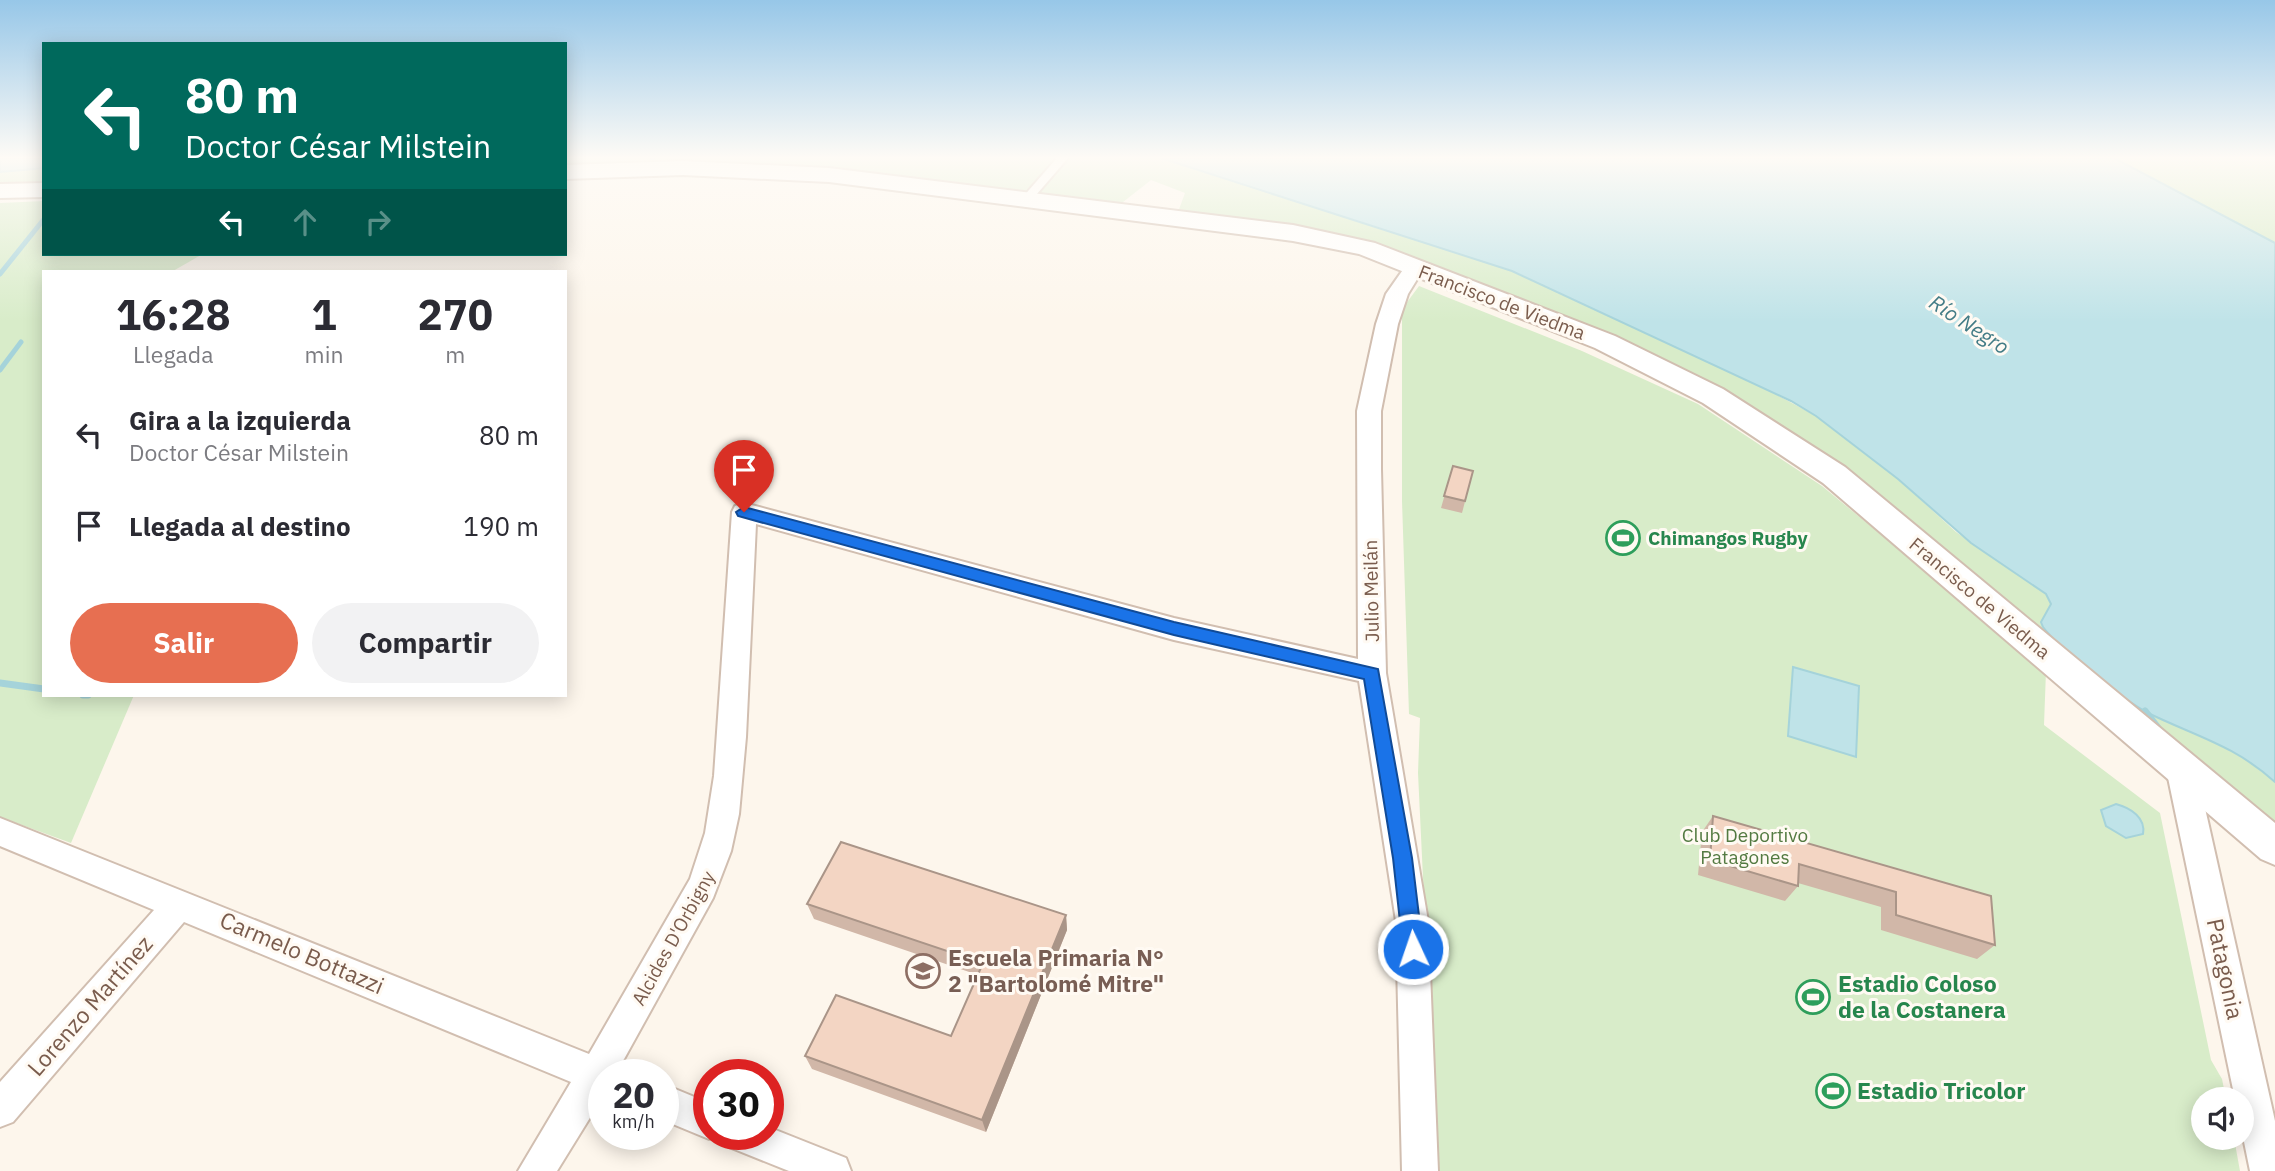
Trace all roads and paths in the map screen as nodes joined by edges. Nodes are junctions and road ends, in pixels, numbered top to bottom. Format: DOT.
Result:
graph roads {
  1 [pos="1126,213"];
  2 [pos="1414,268"];
  3 [pos="744,512"];
  4 [pos="1372,673"];
  5 [pos="2181,768"];
  6 [pos="0,832"];
  7 [pos="2275,847"];
  8 [pos="180,903"];
  9 [pos="610,1059"];
  10 [pos="588,1072"];
  11 [pos="588,1095"];
  12 [pos="0,1109"];
  13 [pos="781,1150"];
  14 [pos="536,1171"];
  15 [pos="833,1171"];
  16 [pos="1420,1171"];
  17 [pos="2268,1171"];
  1 -- 2 [label="street, Francisco de Viedma"];
  2 -- 4 [label="street, Julio Meilán"];
  2 -- 5 [label="street, Francisco de Viedma"];
  3 -- 4 [label="street"];
  3 -- 9 [label="street, Alcides D'Orbigny"];
  4 -- 16 [label="street, Julio Meilán"];
  5 -- 7 [label="street, Francisco de Viedma"];
  5 -- 17 [label="street, Patagonia"];
  6 -- 8 [label="street, Carmelo Bottazzi"];
  8 -- 10 [label="street, Carmelo Bottazzi"];
  8 -- 12 [label="street, Lorenzo Martínez"];
  11 -- 14 [label="street, Alcides D'Orbigny"];
  13 -- 15 [label="street"];
}
